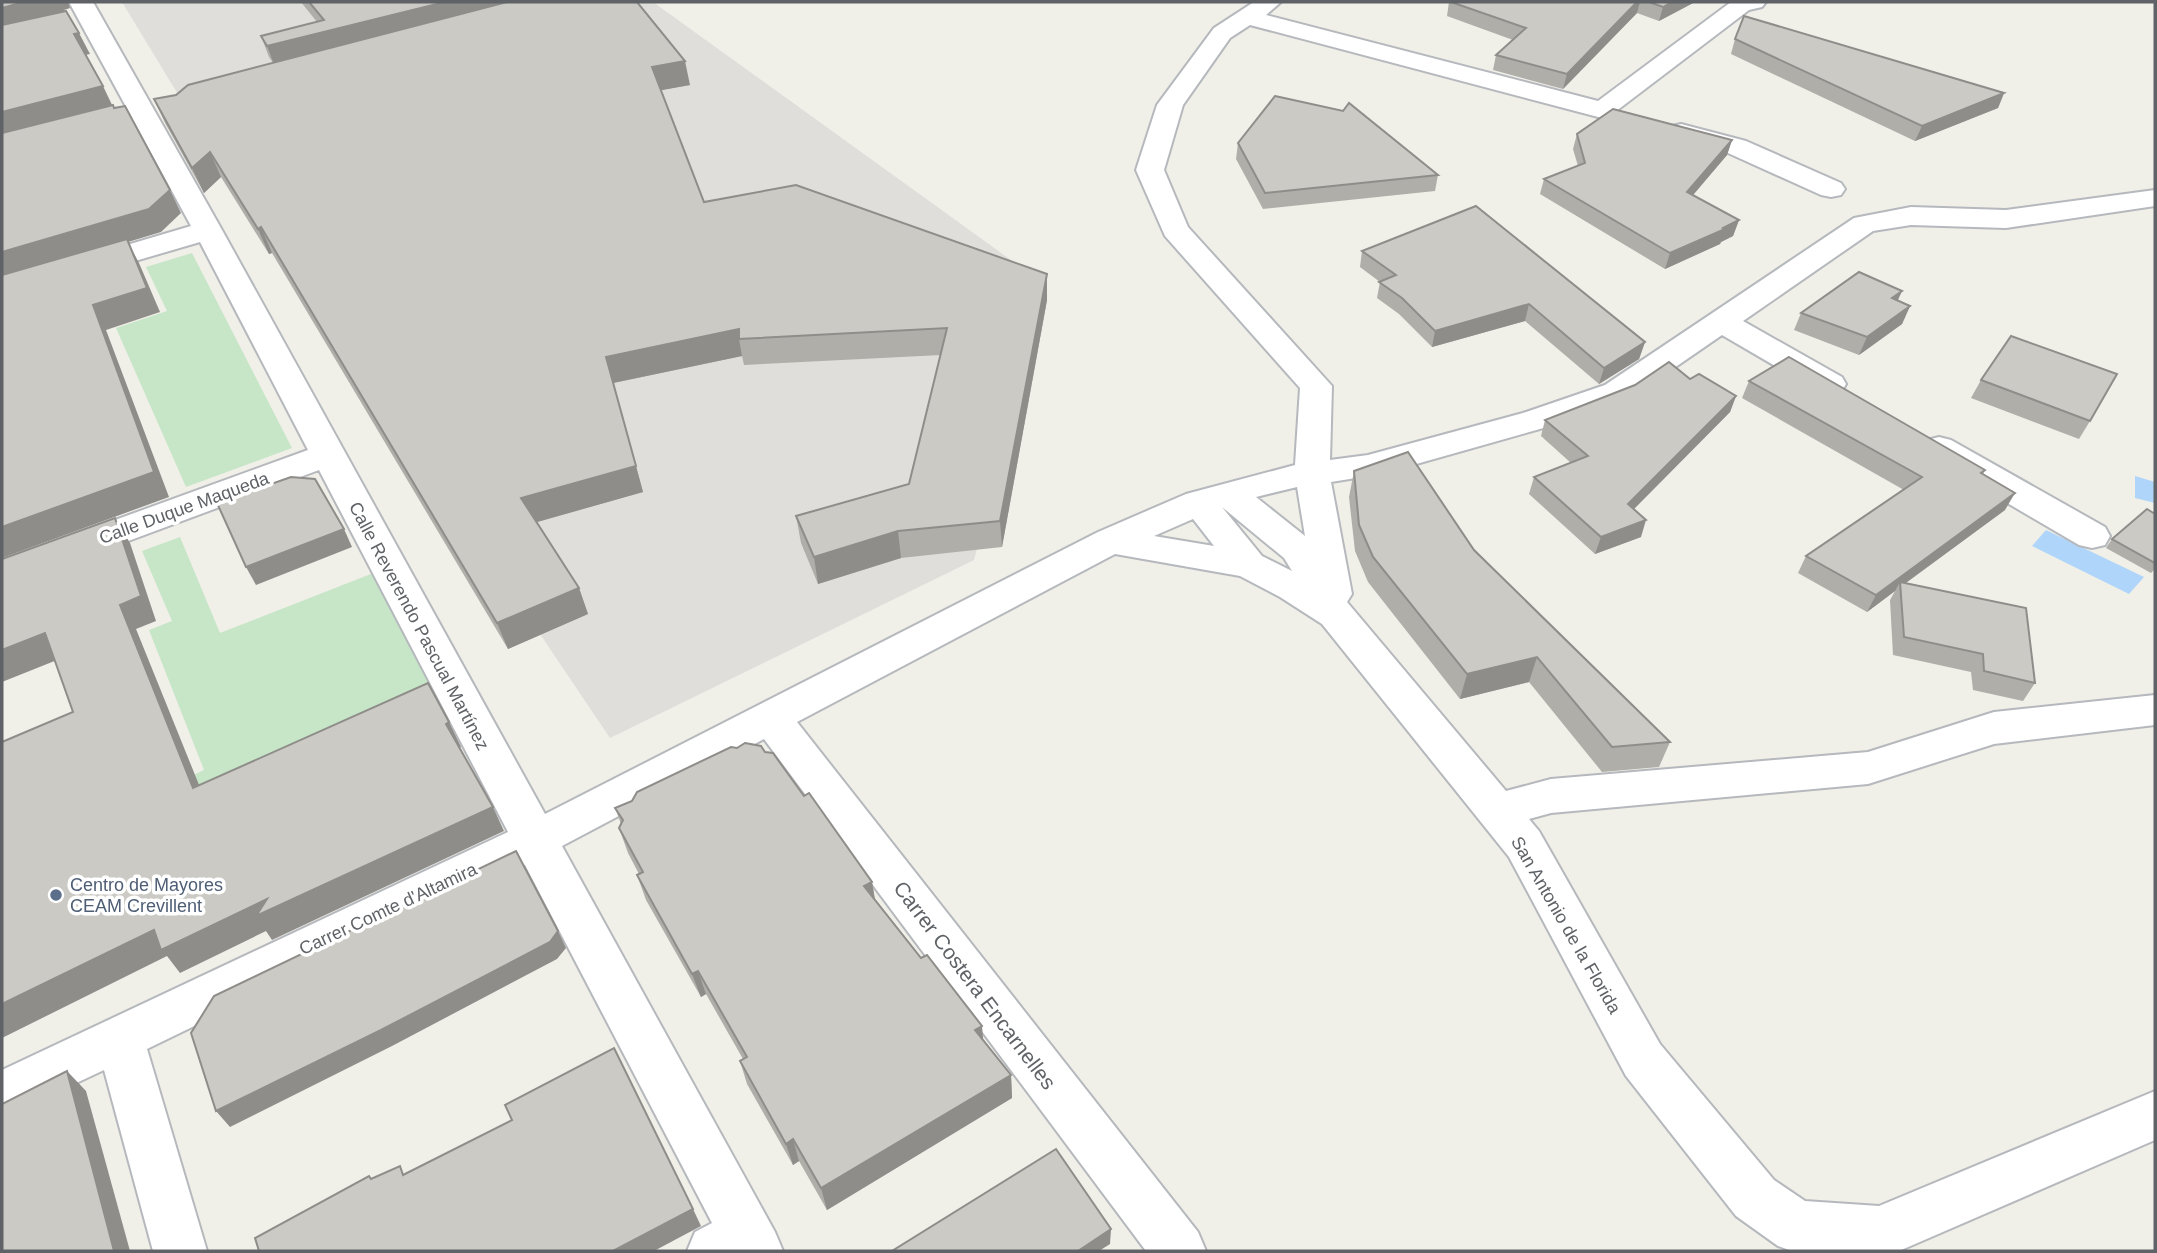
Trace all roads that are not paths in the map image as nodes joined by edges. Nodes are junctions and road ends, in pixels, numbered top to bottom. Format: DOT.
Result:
graph roads {
  1 [pos="1754,2"];
  2 [pos="1246,7"];
  3 [pos="79,15"];
  4 [pos="1601,110"];
  5 [pos="1831,189"];
  6 [pos="2155,198"];
  7 [pos="208,230"];
  8 [pos="2,292"];
  9 [pos="1721,321"];
  10 [pos="1852,397"];
  11 [pos="1912,432"];
  12 [pos="327,455"];
  13 [pos="1312,474"];
  14 [pos="1214,498"];
  15 [pos="2092,536"];
  16 [pos="1111,541"];
  17 [pos="1249,565"];
  18 [pos="2,575"];
  19 [pos="1337,617"];
  20 [pos="2155,710"];
  21 [pos="771,718"];
  22 [pos="1497,811"];
  23 [pos="534,840"];
  24 [pos="118,1037"];
  25 [pos="2,1095"];
  26 [pos="2155,1115"];
  27 [pos="1801,1239"];
  28 [pos="739,1245"];
  29 [pos="180,1251"];
  30 [pos="1179,1251"];
  1 -- 4 [label="street"];
  2 -- 4 [label="street"];
  2 -- 13 [label="street"];
  3 -- 7 [label="street, Calle Reverendo Pascual Martínez"];
  4 -- 5 [label="street"];
  6 -- 9 [label="street, Carrer Comte d'Altamira"];
  7 -- 8 [label="street"];
  7 -- 12 [label="street, Calle Reverendo Pascual Martínez"];
  9 -- 10 [label="street"];
  9 -- 13 [label="street, Carrer Comte d'Altamira"];
  11 -- 15 [label="street"];
  12 -- 18 [label="street, Calle Duque Maqueda"];
  12 -- 23 [label="street, Calle Reverendo Pascual Martínez"];
  13 -- 14 [label="street, Carrer Comte d'Altamira"];
  13 -- 19 [label="street"];
  14 -- 16 [label="street, Carrer Comte d'Altamira"];
  14 -- 17 [label="street"];
  14 -- 19 [label="street"];
  16 -- 17 [label="street"];
  16 -- 21 [label="street, Carrer Comte d'Altamira"];
  17 -- 19 [label="street"];
  19 -- 22 [label="street, San Antonio de la Florida"];
  20 -- 22 [label="street"];
  21 -- 23 [label="street, Carrer Comte d'Altamira"];
  21 -- 30 [label="street, Carrer Costera Encarnelles"];
  22 -- 27 [label="street, San Antonio de la Florida"];
  23 -- 24 [label="street, Carrer Comte d'Altamira"];
  23 -- 28 [label="street, Calle Reverendo Pascual Martínez"];
  24 -- 25 [label="street, Carrer Comte d'Altamira"];
  24 -- 29 [label="street"];
  26 -- 27 [label="street, San Antonio de la Florida"];
}
